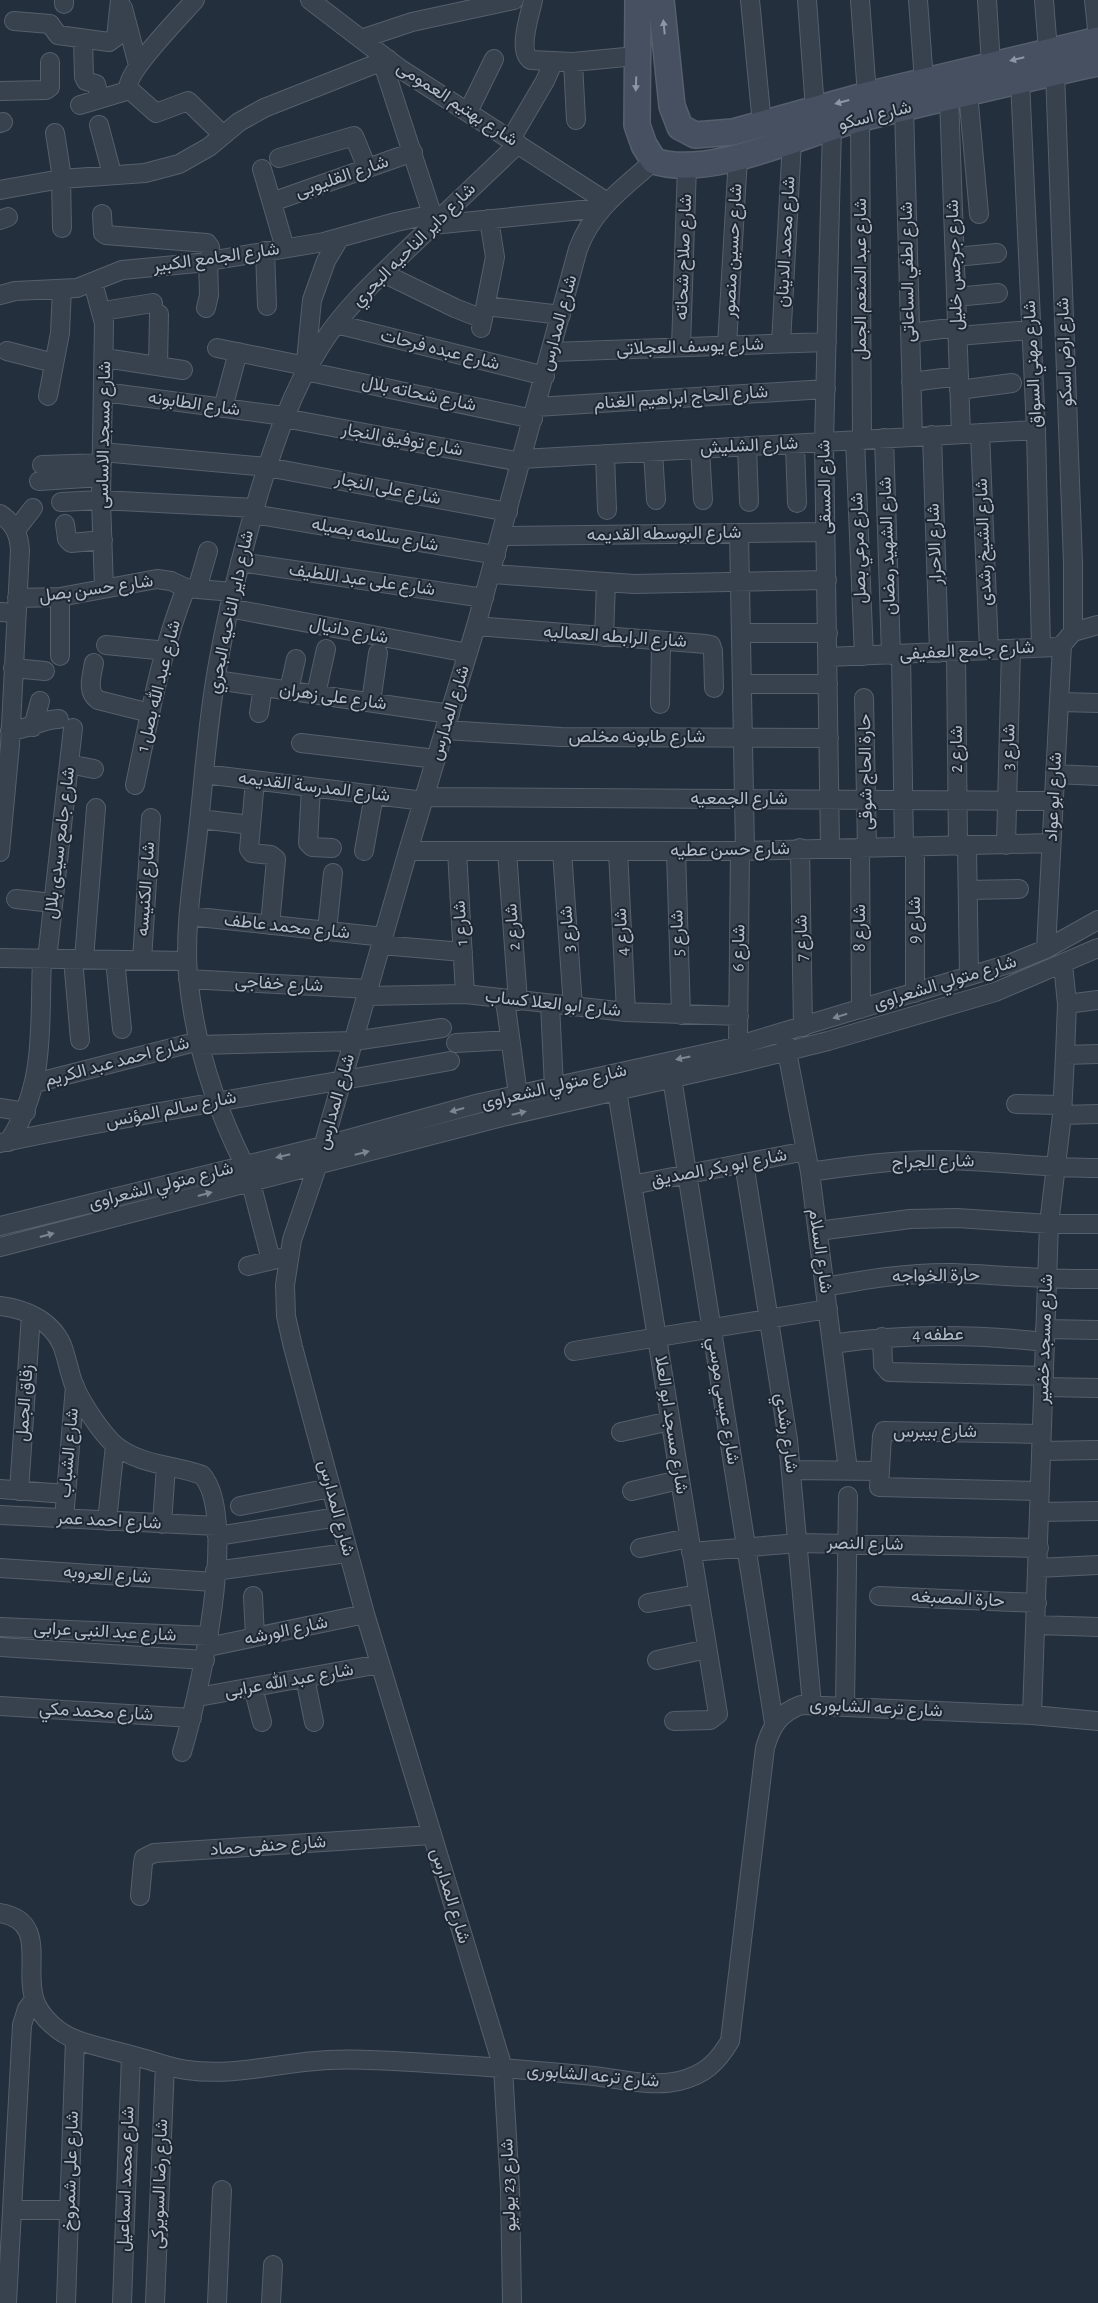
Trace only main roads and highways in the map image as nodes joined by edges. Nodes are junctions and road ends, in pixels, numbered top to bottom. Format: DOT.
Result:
graph roads {
  1 [pos="638,0"];
  2 [pos="660,0"];
  3 [pos="1098,39"];
  4 [pos="1052,62"];
  5 [pos="1098,63"];
  1 -- 4 [label="main road, شارع اسكو, one-way"];
  4 -- 2 [label="main road, شارع اسكو, one-way"];
  3 -- 4 [label="main road, شارع اسكو"];
  4 -- 5 [label="main road, شارع اسكو"];
}
